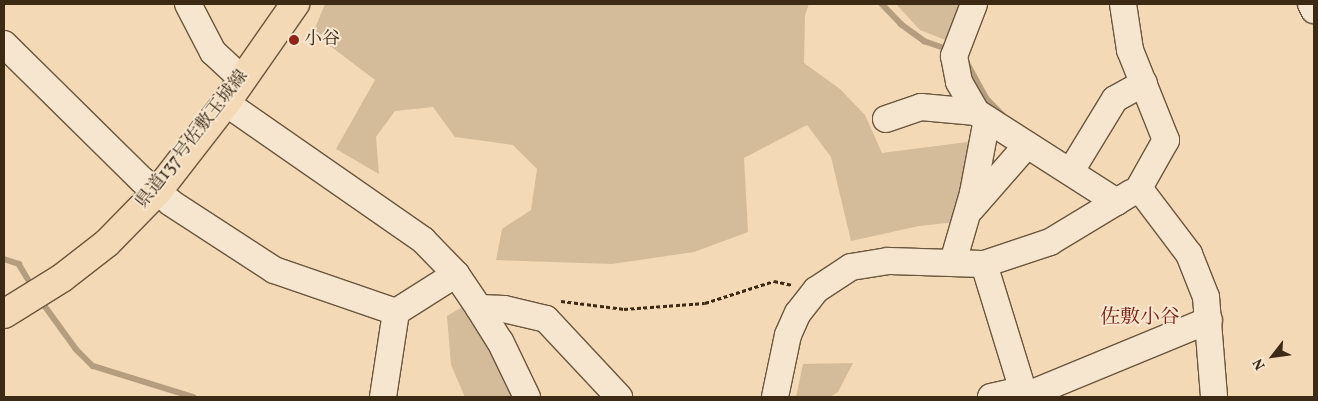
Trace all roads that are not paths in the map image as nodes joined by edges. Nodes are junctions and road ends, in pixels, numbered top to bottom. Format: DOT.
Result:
graph roads {
  1 [pos="188,4"];
  2 [pos="296,4"];
  3 [pos="974,4"];
  4 [pos="1123,4"];
  5 [pos="1310,4"];
  6 [pos="1314,10"];
  7 [pos="4,44"];
  8 [pos="242,79"];
  9 [pos="1144,83"];
  10 [pos="226,103"];
  11 [pos="982,115"];
  12 [pos="886,119"];
  13 [pos="1027,145"];
  14 [pos="1075,165"];
  15 [pos="1139,188"];
  16 [pos="157,192"];
  17 [pos="1117,202"];
  18 [pos="967,213"];
  19 [pos="953,262"];
  20 [pos="984,264"];
  21 [pos="456,274"];
  22 [pos="15,308"];
  23 [pos="479,308"];
  24 [pos="396,312"];
  25 [pos="1209,320"];
  26 [pos="1024,394"];
  27 [pos="384,397"];
  28 [pos="527,397"];
  29 [pos="619,397"];
  30 [pos="775,397"];
  31 [pos="991,397"];
  32 [pos="1214,397"];
  1 -- 8 [label="street"];
  2 -- 8 [label="main road, 県道137号佐敷玉城線"];
  3 -- 11 [label="street"];
  4 -- 9 [label="street"];
  5 -- 6 [label="street"];
  7 -- 16 [label="street"];
  8 -- 10 [label="main road, 県道137号佐敷玉城線"];
  9 -- 14 [label="street"];
  9 -- 15 [label="street"];
  10 -- 16 [label="main road, 県道137号佐敷玉城線"];
  10 -- 21 [label="street"];
  11 -- 12 [label="street"];
  11 -- 13 [label="street"];
  11 -- 18 [label="street"];
  13 -- 14 [label="street"];
  13 -- 18 [label="street"];
  14 -- 17 [label="street"];
  15 -- 17 [label="street"];
  15 -- 25 [label="street"];
  16 -- 22 [label="main road, 県道137号佐敷玉城線"];
  16 -- 24 [label="street"];
  17 -- 20 [label="street"];
  18 -- 19 [label="street"];
  19 -- 20 [label="street"];
  19 -- 30 [label="street"];
  20 -- 26 [label="street"];
  21 -- 23 [label="street"];
  21 -- 24 [label="street"];
  23 -- 28 [label="street"];
  23 -- 29 [label="street"];
  24 -- 27 [label="street"];
  25 -- 26 [label="street"];
  25 -- 32 [label="street"];
  26 -- 31 [label="street"];
}
